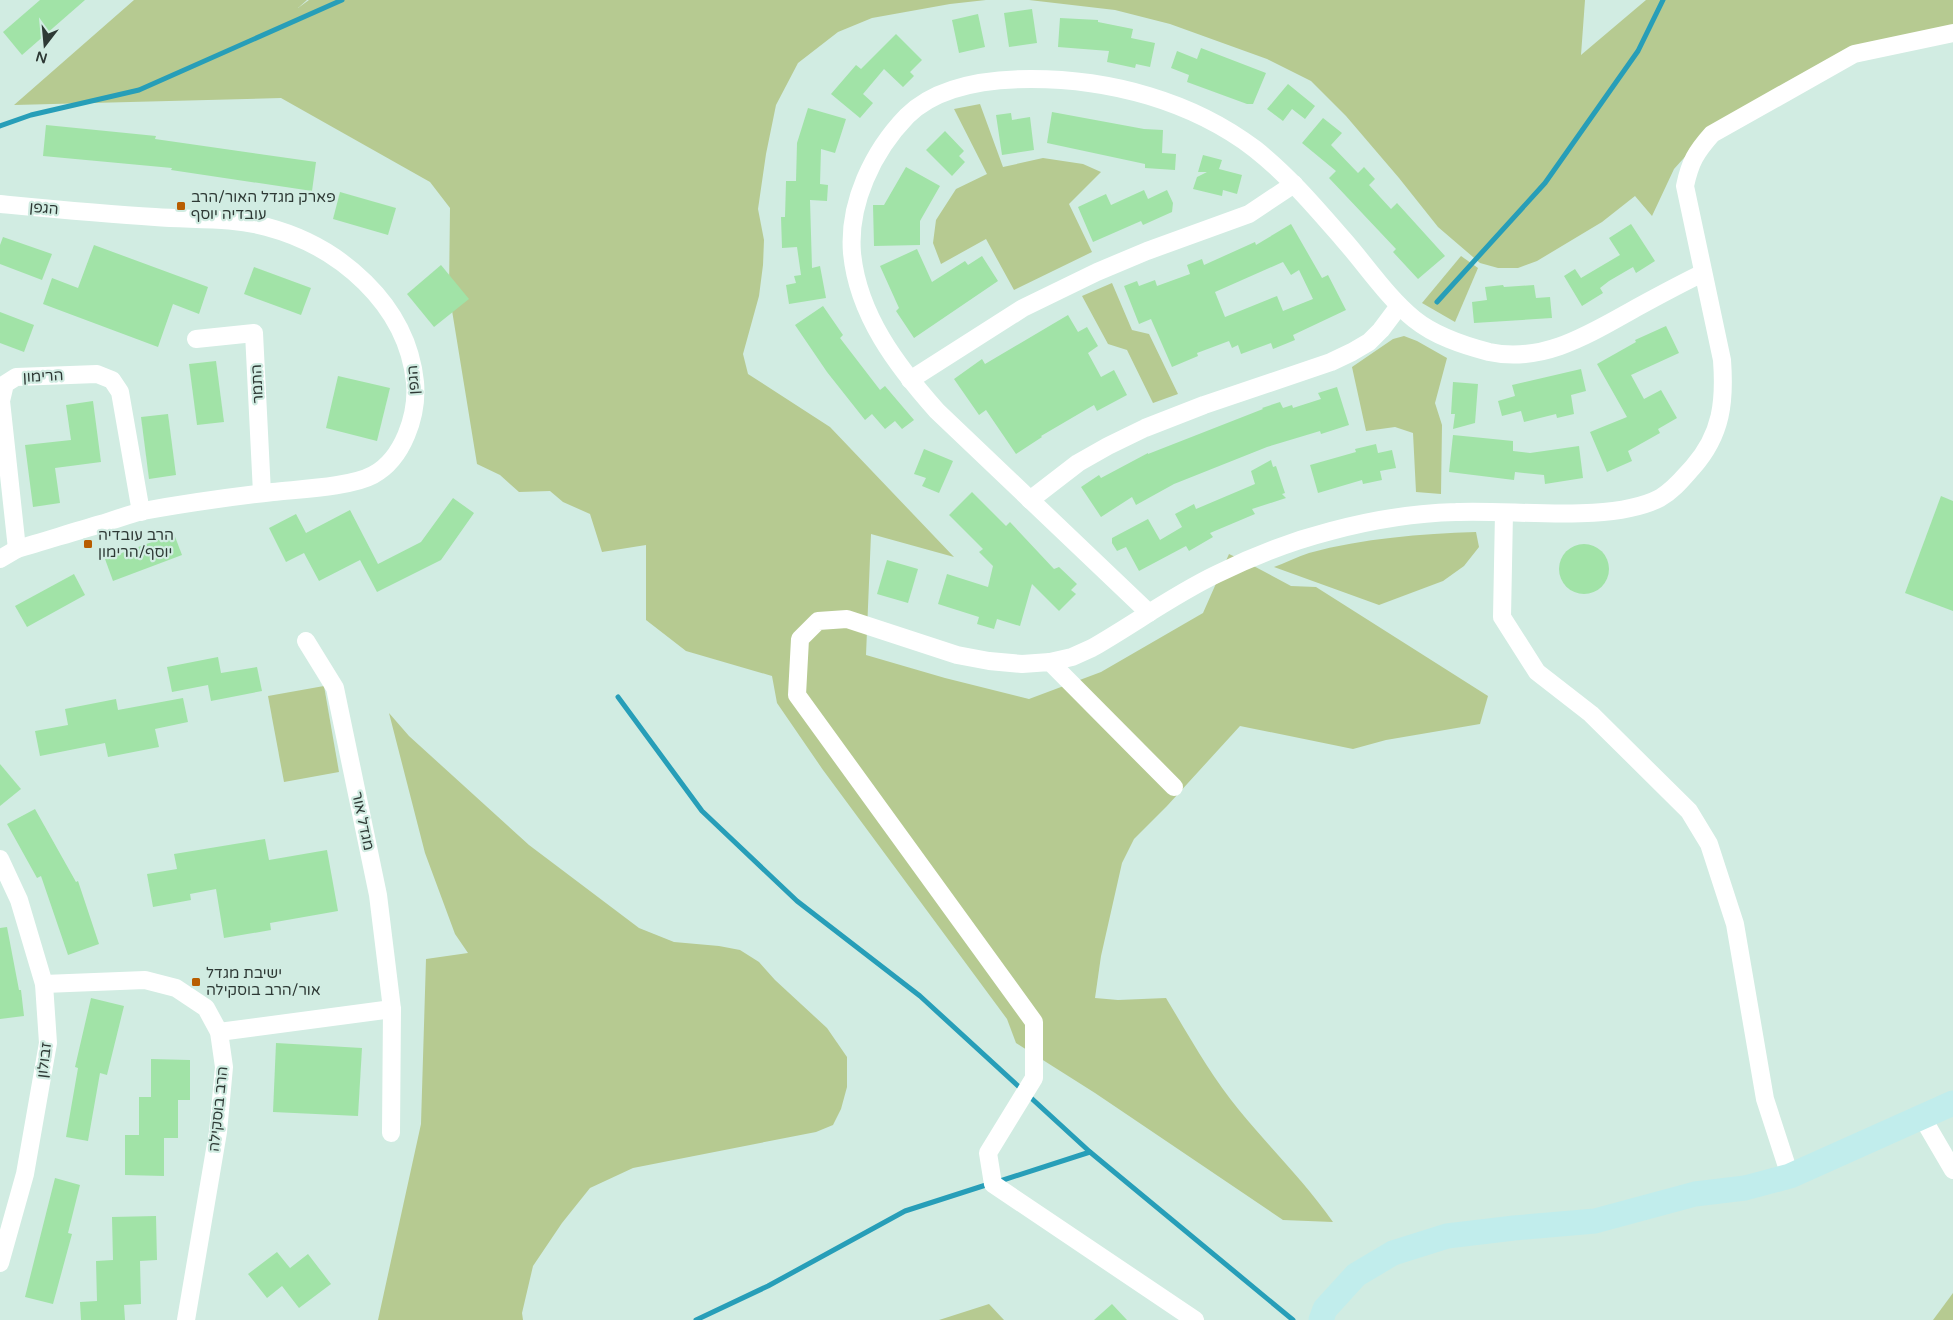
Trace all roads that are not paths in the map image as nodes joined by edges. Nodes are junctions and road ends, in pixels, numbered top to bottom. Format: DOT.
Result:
graph roads {
  1 [pos="1953,33"];
  2 [pos="1294,184"];
  3 [pos="0,204"];
  4 [pos="1703,273"];
  5 [pos="1399,306"];
  6 [pos="196,339"];
  7 [pos="910,380"];
  8 [pos="262,493"];
  9 [pos="1030,500"];
  10 [pos="140,512"];
  11 [pos="1504,512"];
  12 [pos="17,549"];
  13 [pos="0,559"];
  14 [pos="1149,613"];
  15 [pos="306,641"];
  16 [pos="1050,662"];
  17 [pos="1174,787"];
  18 [pos="0,859"];
  19 [pos="44,984"];
  20 [pos="392,1009"];
  21 [pos="219,1032"];
  22 [pos="1953,1103"];
  23 [pos="1922,1117"];
  24 [pos="391,1133"];
  25 [pos="1953,1170"];
  26 [pos="1790,1176"];
  27 [pos="0,1263"];
  28 [pos="186,1320"];
  29 [pos="1195,1320"];
  30 [pos="1321,1320"];
  1 -- 4 [label="street"];
  2 -- 5 [label="street"];
  2 -- 7 [label="street"];
  2 -- 7 [label="street"];
  3 -- 8 [label="street, הגפן"];
  4 -- 5 [label="street"];
  4 -- 11 [label="street"];
  5 -- 9 [label="street"];
  6 -- 8 [label="street, התמר"];
  7 -- 9 [label="street"];
  8 -- 10 [label="street, הגפן"];
  9 -- 14 [label="street"];
  10 -- 12 [label="street, הגפן"];
  10 -- 12 [label="street, הרימון"];
  11 -- 14 [label="street"];
  11 -- 26 [label="street"];
  12 -- 13 [label="street, הגפן"];
  14 -- 16 [label="street"];
  15 -- 20 [label="street, מגדל אור"];
  16 -- 17 [label="street"];
  16 -- 29 [label="street"];
  18 -- 19 [label="street, זבולון"];
  19 -- 21 [label="street, הרב בוסקילה"];
  19 -- 27 [label="street, זבולון"];
  20 -- 21 [label="street"];
  20 -- 24 [label="street, מגדל אור"];
  21 -- 28 [label="street, הרב בוסקילה"];
  22 -- 23 [label="street"];
  23 -- 25 [label="street"];
  23 -- 26 [label="street"];
  26 -- 30 [label="street"];
}
